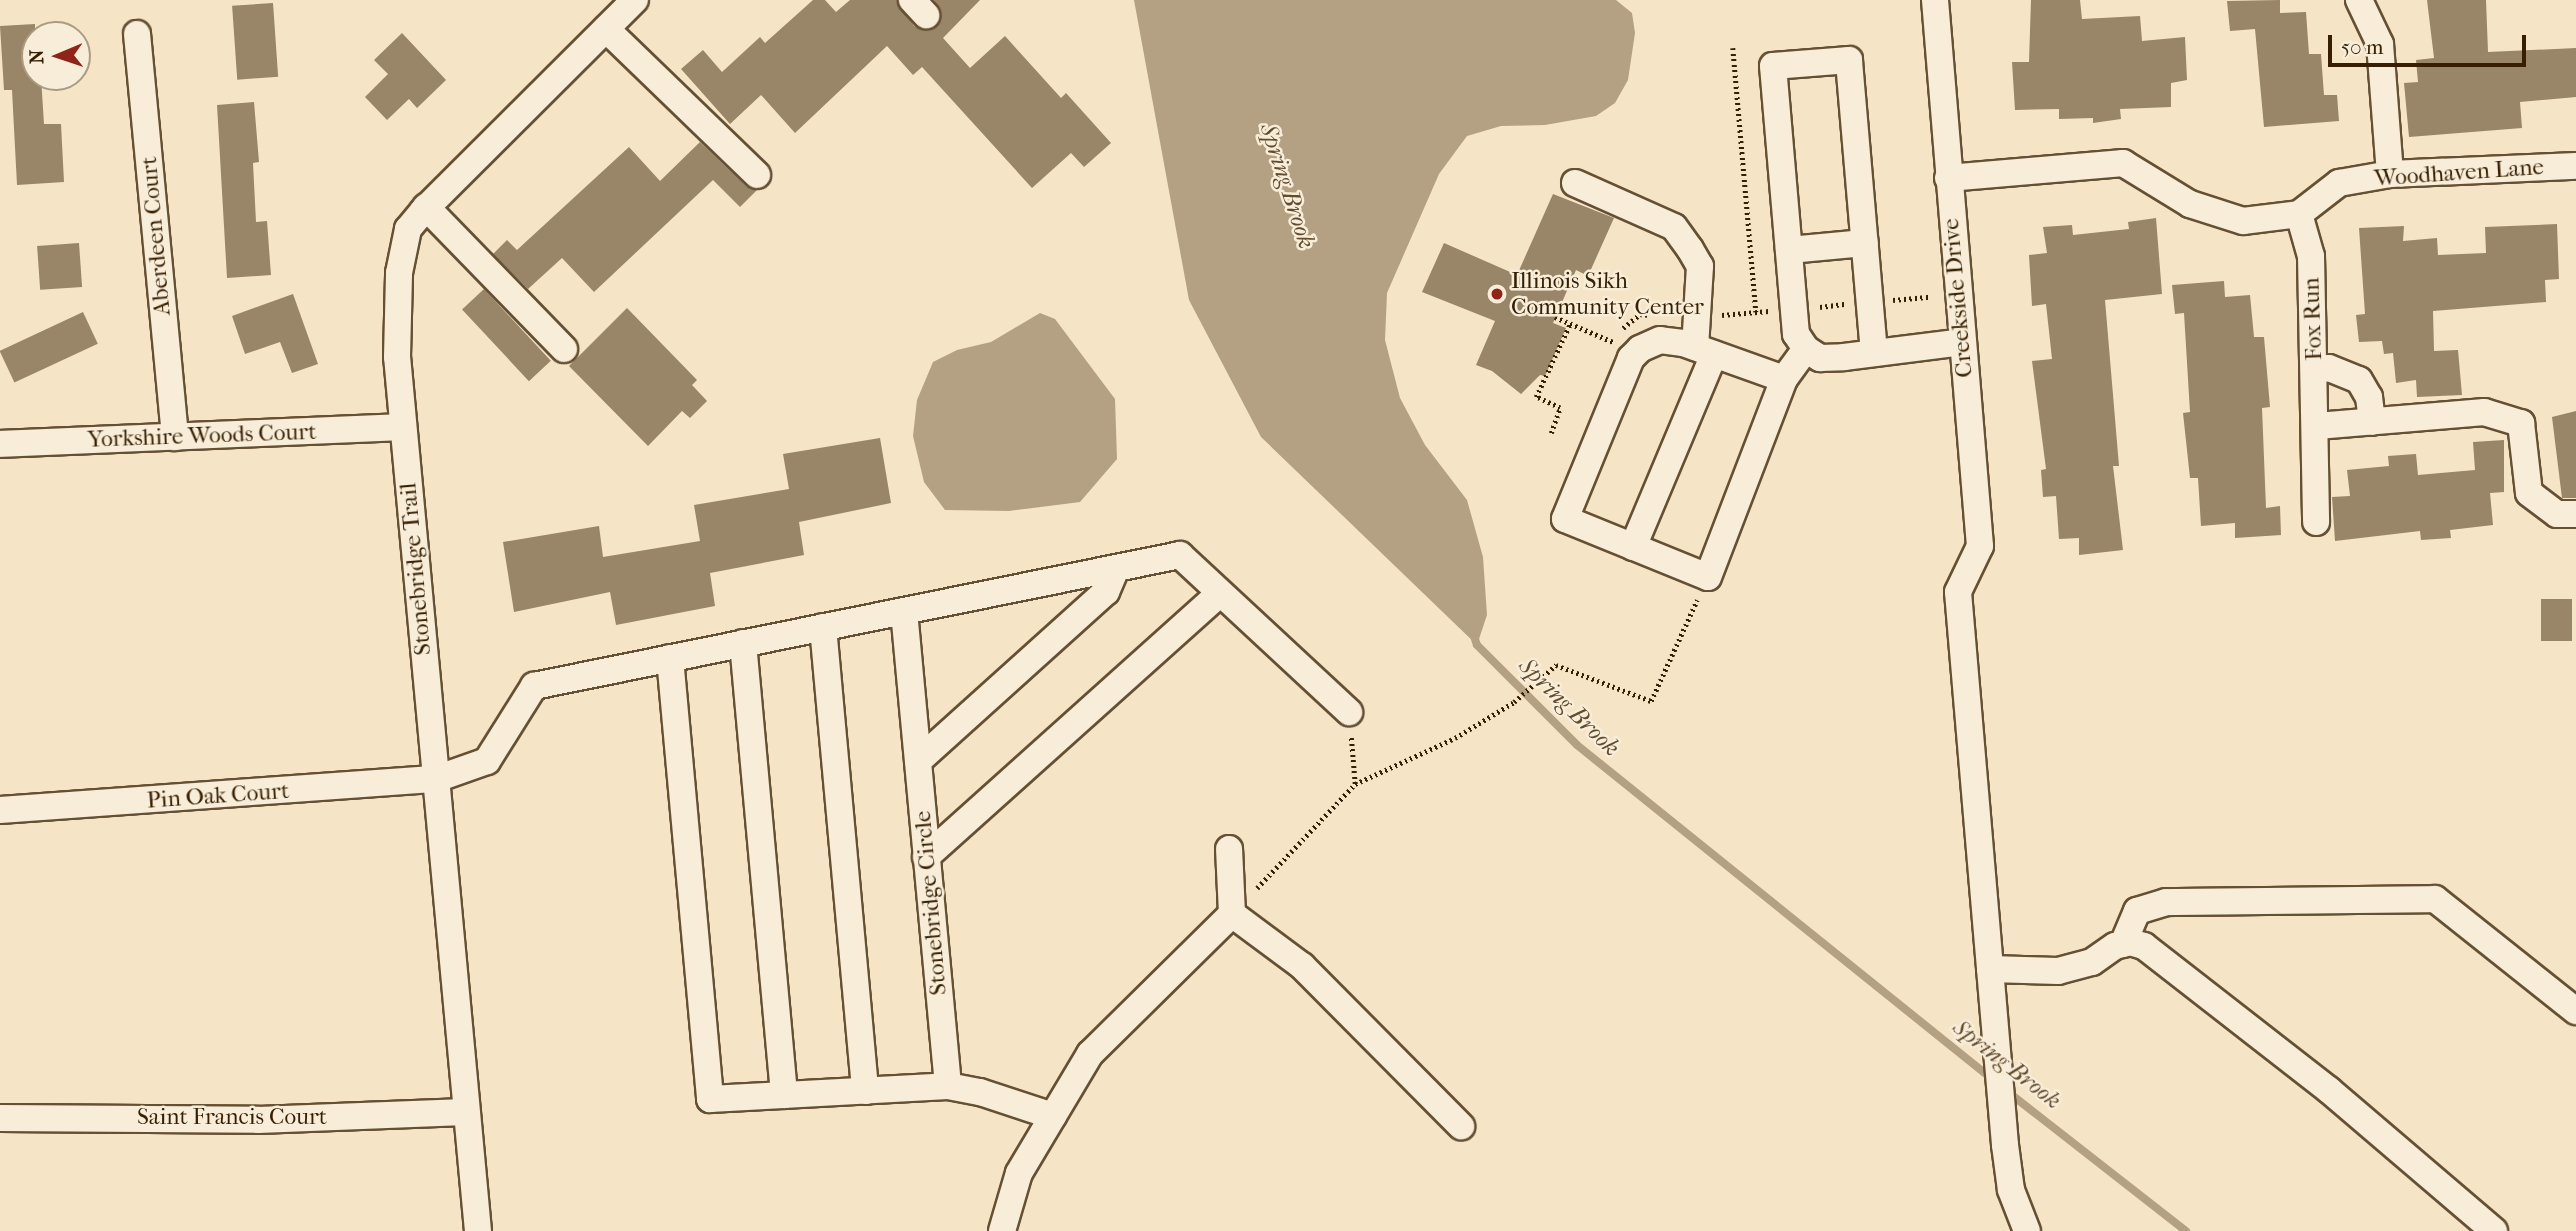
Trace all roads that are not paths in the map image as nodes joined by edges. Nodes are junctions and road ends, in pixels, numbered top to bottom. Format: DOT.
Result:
graph roads {
  1 [pos="635,0"];
  2 [pos="1935,0"];
  3 [pos="2359,0"];
  4 [pos="606,29"];
  5 [pos="137,34"];
  6 [pos="2576,166"];
  7 [pos="2390,174"];
  8 [pos="757,176"];
  9 [pos="1948,178"];
  10 [pos="1576,183"];
  11 [pos="426,208"];
  12 [pos="2299,214"];
  13 [pos="1865,243"];
  14 [pos="1789,250"];
  15 [pos="1962,342"];
  16 [pos="564,349"];
  17 [pos="1806,349"];
  18 [pos="1704,350"];
  19 [pos="1874,353"];
  20 [pos="2315,370"];
  21 [pos="1784,379"];
  22 [pos="2372,422"];
  23 [pos="2317,426"];
  24 [pos="403,427"];
  25 [pos="175,437"];
  26 [pos="0,444"];
  27 [pos="2576,514"];
  28 [pos="2316,522"];
  29 [pos="1633,547"];
  30 [pos="1116,568"];
  31 [pos="1220,593"];
  32 [pos="904,611"];
  33 [pos="823,627"];
  34 [pos="743,643"];
  35 [pos="670,658"];
  36 [pos="1349,712"];
  37 [pos="918,761"];
  38 [pos="436,779"];
  39 [pos="0,810"];
  40 [pos="1229,849"];
  41 [pos="926,857"];
  42 [pos="1232,914"];
  43 [pos="2123,944"];
  44 [pos="1990,969"];
  45 [pos="2576,1011"];
  46 [pos="948,1086"];
  47 [pos="865,1091"];
  48 [pos="784,1095"];
  49 [pos="465,1112"];
  50 [pos="1053,1116"];
  51 [pos="0,1118"];
  52 [pos="1461,1126"];
  53 [pos="478,1231"];
  54 [pos="1002,1231"];
  55 [pos="2027,1231"];
  56 [pos="2494,1231"];
  1 -- 4 [label="street, Stonebridge Trail"];
  2 -- 9 [label="street, Creekside Drive"];
  3 -- 7 [label="street"];
  4 -- 8 [label="street"];
  4 -- 11 [label="street, Stonebridge Trail"];
  5 -- 25 [label="street, Aberdeen Court"];
  6 -- 7 [label="street, Woodhaven Lane"];
  7 -- 12 [label="street, Woodhaven Lane"];
  9 -- 12 [label="street"];
  9 -- 15 [label="street, Creekside Drive"];
  10 -- 18 [label="street"];
  11 -- 16 [label="street"];
  11 -- 24 [label="street, Stonebridge Trail"];
  12 -- 20 [label="street, Fox Run"];
  13 -- 14 [label="street"];
  13 -- 14 [label="street"];
  13 -- 19 [label="street"];
  14 -- 17 [label="street"];
  15 -- 19 [label="street"];
  15 -- 44 [label="street, Creekside Drive"];
  17 -- 19 [label="street"];
  17 -- 21 [label="street"];
  18 -- 21 [label="street"];
  18 -- 29 [label="street"];
  18 -- 29 [label="street"];
  20 -- 22 [label="street"];
  20 -- 23 [label="street, Fox Run"];
  21 -- 29 [label="street"];
  22 -- 23 [label="street"];
  22 -- 27 [label="street"];
  23 -- 28 [label="street, Fox Run"];
  24 -- 25 [label="street, Yorkshire Woods Court"];
  24 -- 38 [label="street, Stonebridge Trail"];
  25 -- 26 [label="street, Yorkshire Woods Court"];
  30 -- 31 [label="street"];
  30 -- 32 [label="street"];
  30 -- 37 [label="street"];
  31 -- 36 [label="street"];
  31 -- 41 [label="street"];
  32 -- 33 [label="street"];
  32 -- 37 [label="street, Stonebridge Circle"];
  33 -- 34 [label="street"];
  33 -- 47 [label="street"];
  34 -- 35 [label="street"];
  34 -- 48 [label="street"];
  35 -- 38 [label="street"];
  35 -- 48 [label="street"];
  37 -- 41 [label="street, Stonebridge Circle"];
  38 -- 39 [label="street, Pin Oak Court"];
  38 -- 49 [label="street, Stonebridge Trail"];
  40 -- 42 [label="street"];
  41 -- 46 [label="street, Stonebridge Circle"];
  42 -- 50 [label="street"];
  42 -- 52 [label="street"];
  43 -- 44 [label="street"];
  43 -- 45 [label="street"];
  43 -- 56 [label="street"];
  44 -- 55 [label="street"];
  46 -- 47 [label="street"];
  46 -- 50 [label="street"];
  47 -- 48 [label="street"];
  49 -- 51 [label="street, Saint Francis Court"];
  49 -- 53 [label="street, Stonebridge Trail"];
  50 -- 54 [label="street"];
}
